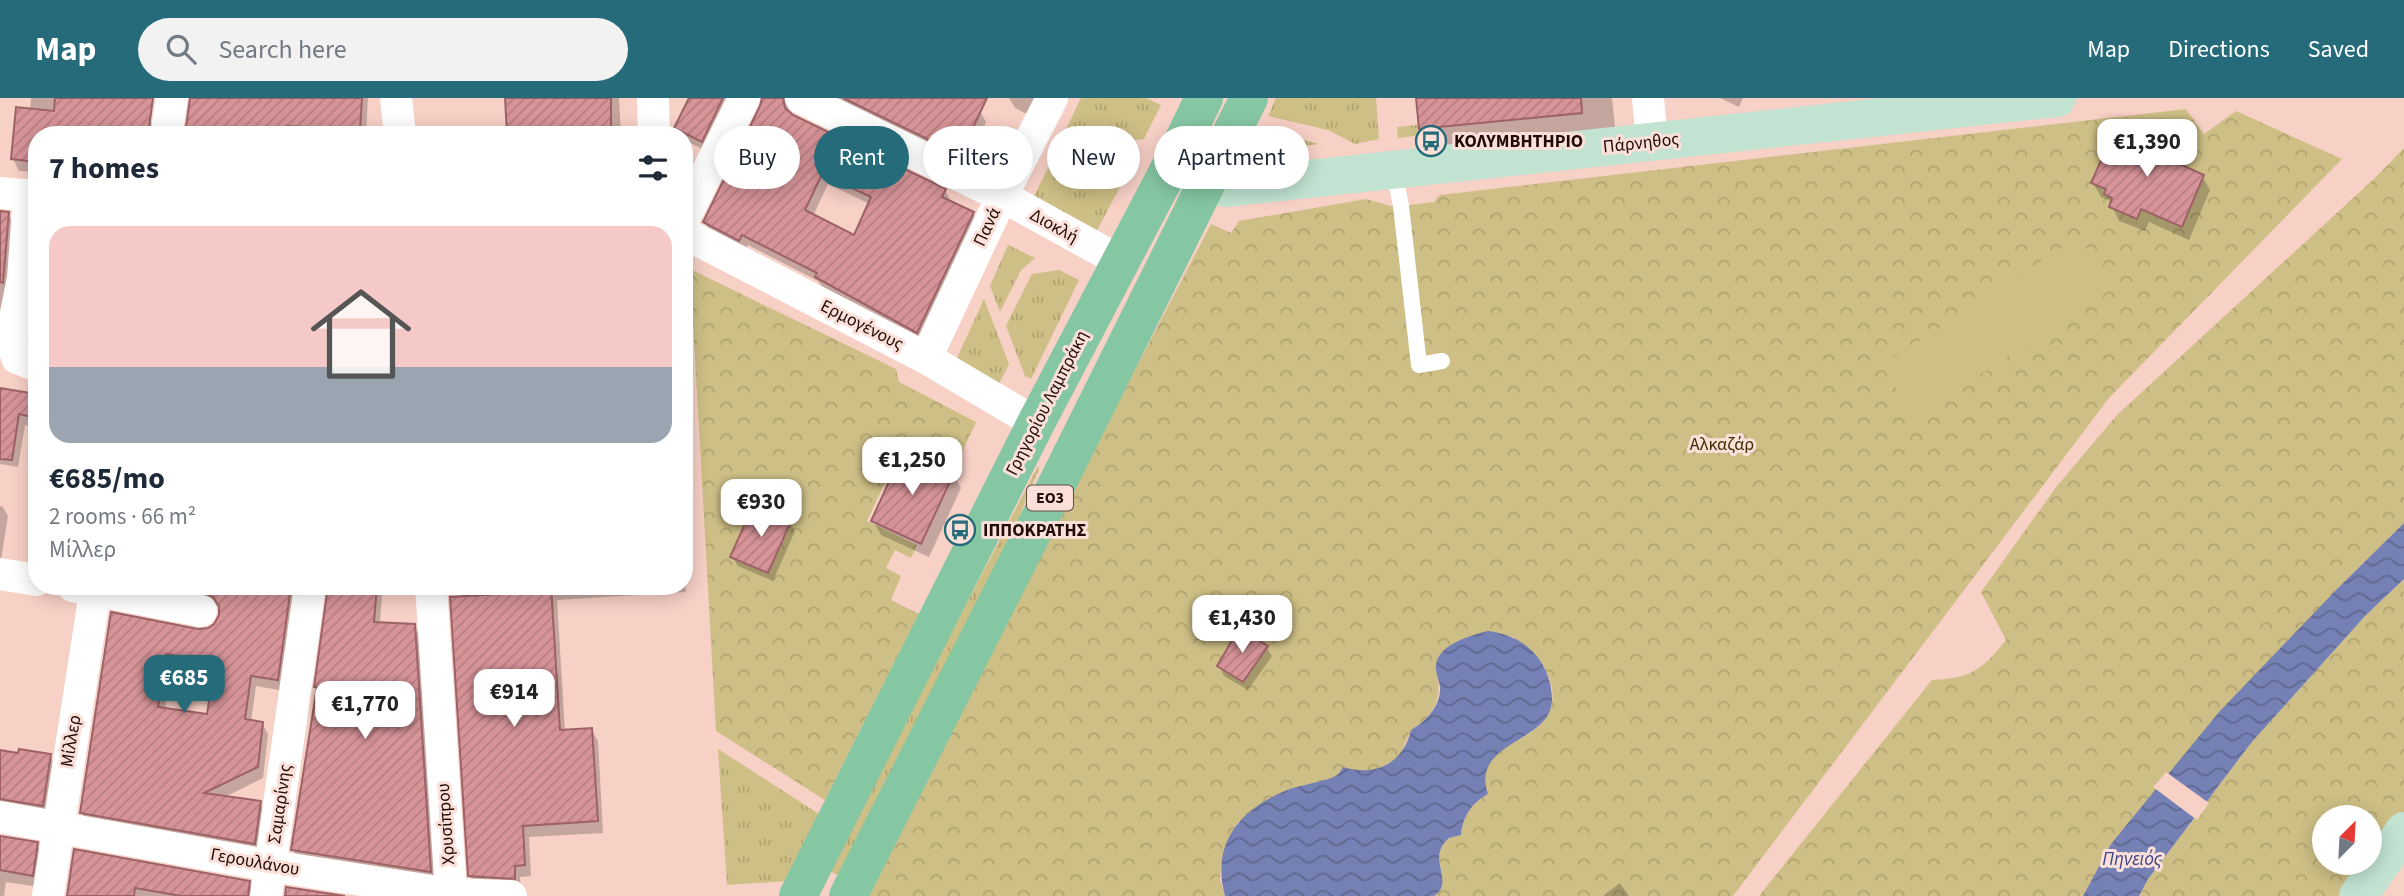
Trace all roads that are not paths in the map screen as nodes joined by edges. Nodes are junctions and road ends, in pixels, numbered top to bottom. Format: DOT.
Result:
graph roads {
  1 [pos="172,98"];
  2 [pos="396,98"];
  3 [pos="653,98"];
  4 [pos="744,98"];
  5 [pos="801,98"];
  6 [pos="1052,98"];
  7 [pos="1204,98"];
  8 [pos="1249,98"];
  9 [pos="1648,98"];
  10 [pos="2057,98"];
  11 [pos="167,126"];
  12 [pos="399,126"];
  13 [pos="654,126"];
  14 [pos="1190,126"];
  15 [pos="1238,126"];
  16 [pos="1652,142"];
  17 [pos="1394,170"];
  18 [pos="1309,178"];
  19 [pos="1158,189"];
  20 [pos="1214,189"];
  21 [pos="22,195"];
  22 [pos="1002,196"];
  23 [pos="693,201"];
  24 [pos="693,238"];
  25 [pos="1120,261"];
  26 [pos="1157,280"];
  27 [pos="926,358"];
  28 [pos="1442,361"];
  29 [pos="28,362"];
  30 [pos="1036,423"];
  31 [pos="0,574"];
  32 [pos="28,579"];
  33 [pos="87,595"];
  34 [pos="126,595"];
  35 [pos="309,595"];
  36 [pos="432,595"];
  37 [pos="201,611"];
  38 [pos="0,817"];
  39 [pos="58,826"];
  40 [pos="2404,831"];
  41 [pos="269,881"];
  42 [pos="451,894"];
  43 [pos="48,896"];
  44 [pos="511,896"];
  45 [pos="798,896"];
  46 [pos="848,896"];
  47 [pos="2358,896"];
  1 -- 11 [label="street"];
  2 -- 12 [label="street"];
  3 -- 13 [label="street"];
  4 -- 23 [label="street"];
  5 -- 22 [label="street, Διοκλή"];
  6 -- 22 [label="street, Πανά"];
  7 -- 14 [label="main road, Γρηγορίου Λαμπράκη / ΕΟ3"];
  8 -- 15 [label="main road, ΕΟ3"];
  9 -- 16 [label="street"];
  10 -- 16 [label="street, Πάρνηθος"];
  16 -- 17 [label="street, Πάρνηθος"];
  17 -- 18 [label="street, Πάρνηθος"];
  17 -- 28 [label="lane"];
  19 -- 25 [label="main road, Γρηγορίου Λαμπράκη / ΕΟ3"];
  20 -- 26 [label="main road, ΕΟ3"];
  21 -- 29 [label="street"];
  22 -- 25 [label="street, Διοκλή"];
  22 -- 27 [label="street, Πανά"];
  24 -- 27 [label="street, Ερμογένους"];
  25 -- 26 [label="main road"];
  25 -- 30 [label="main road, Γρηγορίου Λαμπράκη / ΕΟ3"];
  26 -- 46 [label="main road, ΕΟ3"];
  27 -- 30 [label="street, Ερμογένους"];
  30 -- 45 [label="main road, Γρηγορίου Λαμπράκη / ΕΟ3"];
  31 -- 32 [label="street"];
  33 -- 39 [label="street, Μίλλερ"];
  34 -- 37 [label="street"];
  35 -- 41 [label="street, Σαμαρίνης"];
  36 -- 42 [label="street, Χρυσίπpου"];
  38 -- 39 [label="street, Γερουλάνου"];
  39 -- 41 [label="street, Γερουλάνου"];
  39 -- 43 [label="street, Μίλλερ"];
  40 -- 47 [label="street"];
  41 -- 42 [label="street, Γερουλάνου"];
  42 -- 44 [label="street, Γερουλάνου"];
}
